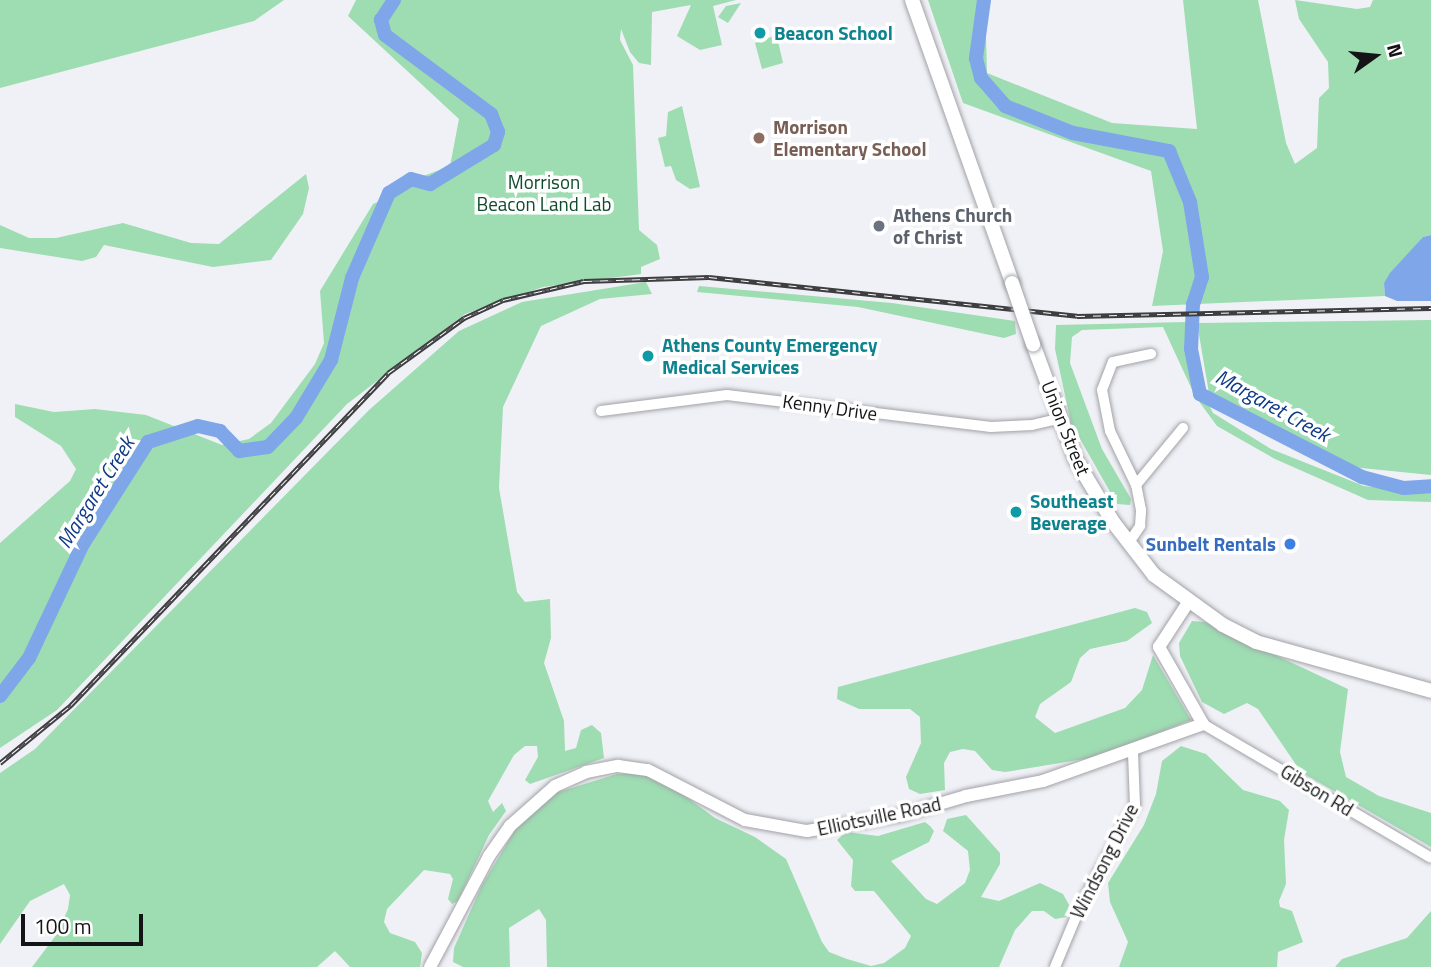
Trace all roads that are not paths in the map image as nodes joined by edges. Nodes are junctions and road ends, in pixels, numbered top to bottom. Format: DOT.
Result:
graph roads {
  1 [pos="912,0"];
  2 [pos="1151,354"];
  3 [pos="600,411"];
  4 [pos="1059,419"];
  5 [pos="1183,428"];
  6 [pos="1136,485"];
  7 [pos="1128,544"];
  8 [pos="1189,601"];
  9 [pos="1431,691"];
  10 [pos="1203,724"];
  11 [pos="1133,752"];
  12 [pos="1430,858"];
  13 [pos="430,967"];
  14 [pos="1055,967"];
  1 -- 4 [label="main road, Union Street, bridge"];
  2 -- 6 [label="street"];
  3 -- 4 [label="street, Kenny Drive"];
  4 -- 7 [label="main road, Union Street"];
  5 -- 6 [label="street"];
  6 -- 7 [label="street"];
  7 -- 8 [label="main road, Union Street"];
  8 -- 9 [label="main road, Union Street"];
  8 -- 10 [label="street"];
  10 -- 11 [label="street, Elliotsville Road"];
  10 -- 12 [label="street, Gibson Rd"];
  11 -- 13 [label="street, Elliotsville Road"];
  11 -- 14 [label="street, Windsong Drive"];
}
